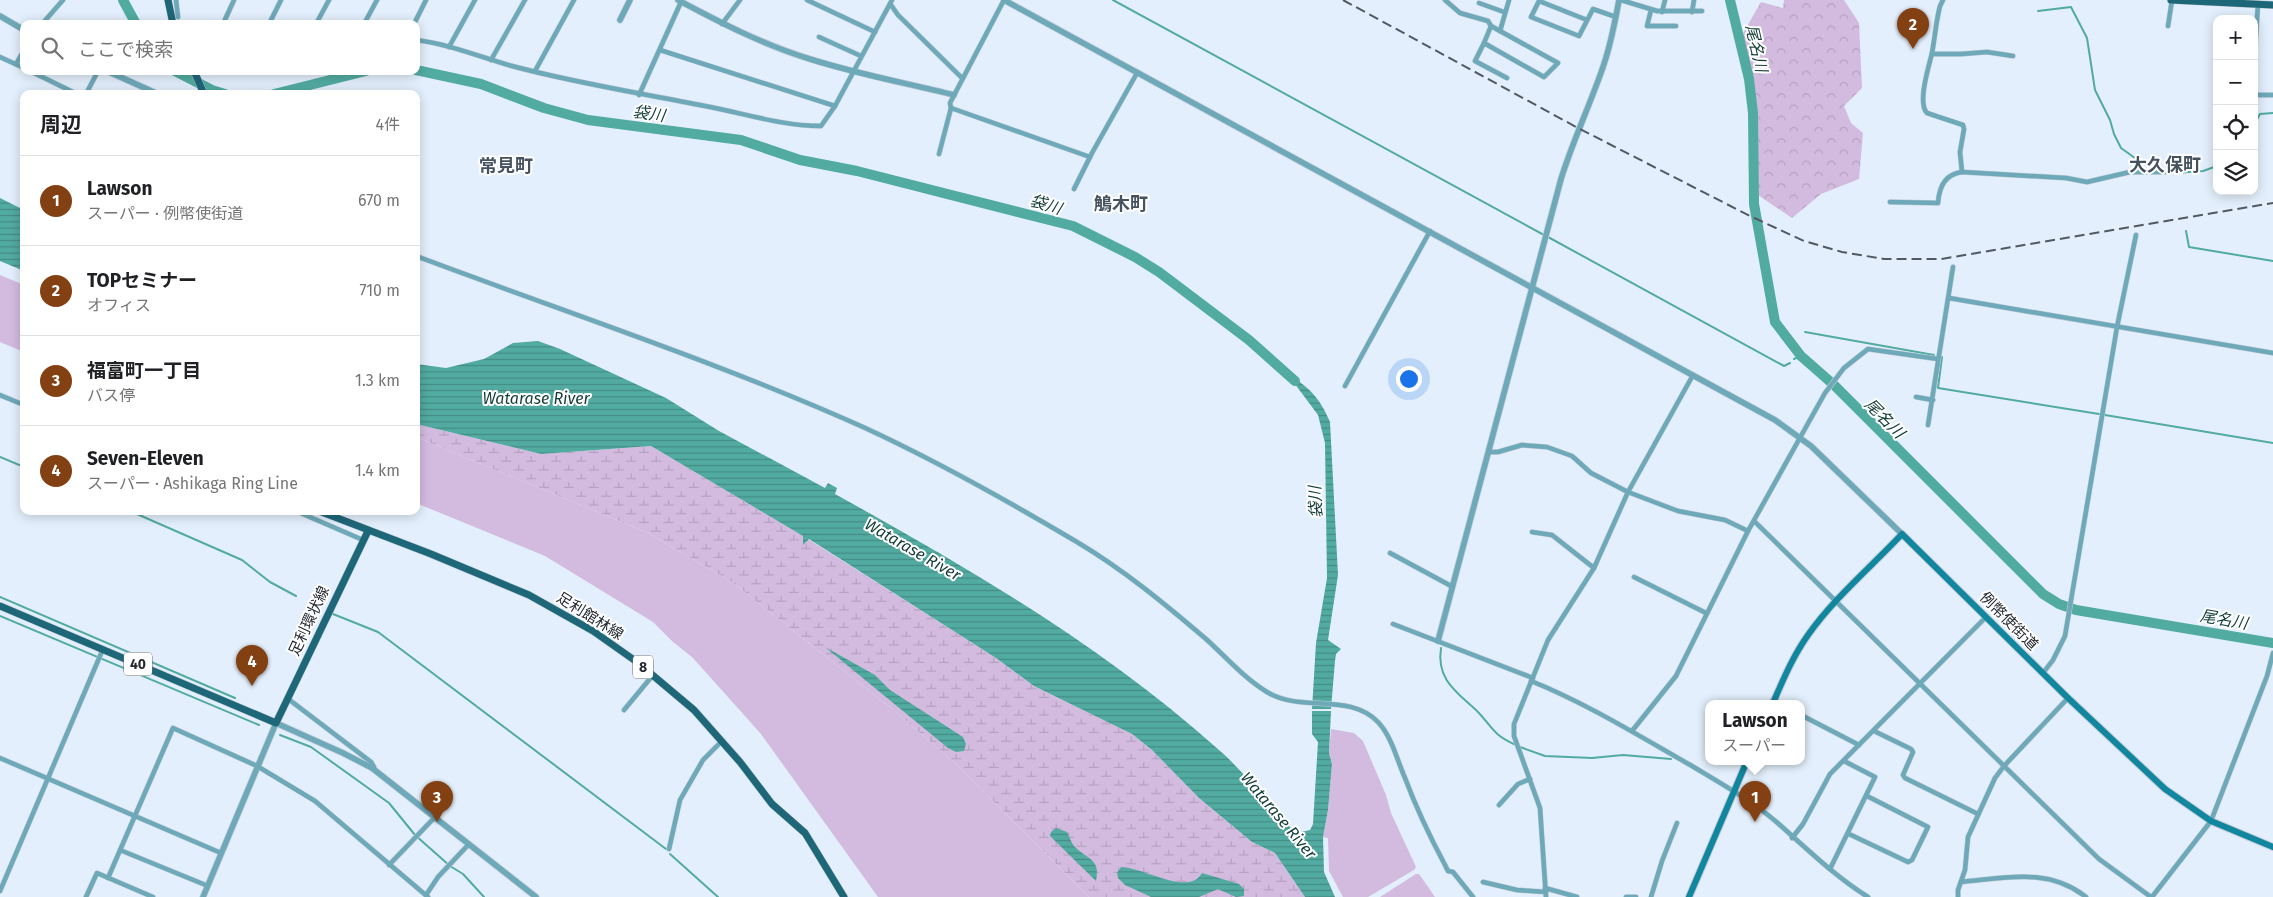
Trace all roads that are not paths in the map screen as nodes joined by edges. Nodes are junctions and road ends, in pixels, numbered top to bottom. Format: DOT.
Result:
graph roads {
  1 [pos="63,0"];
  2 [pos="168,0"];
  3 [pos="176,0"];
  4 [pos="234,0"];
  5 [pos="281,0"];
  6 [pos="328,0"];
  7 [pos="377,0"];
  8 [pos="426,0"];
  9 [pos="475,0"];
  10 [pos="525,0"];
  11 [pos="574,0"];
  12 [pos="630,0"];
  13 [pos="740,0"];
  14 [pos="807,0"];
  15 [pos="1004,0"];
  16 [pos="1446,0"];
  17 [pos="1509,0"];
  18 [pos="1620,0"];
  19 [pos="1665,0"];
  20 [pos="1694,0"];
  21 [pos="1943,0"];
  22 [pos="2172,0"];
  23 [pos="680,1"];
  24 [pos="2239,2"];
  25 [pos="892,3"];
  26 [pos="1479,3"];
  27 [pos="2271,3"];
  28 [pos="2258,4"];
  29 [pos="1651,10"];
  30 [pos="1504,12"];
  31 [pos="1662,12"];
  32 [pos="1692,12"];
  33 [pos="1702,12"];
  34 [pos="0,16"];
  35 [pos="178,17"];
  36 [pos="1616,17"];
  37 [pos="46,20"];
  38 [pos="172,20"];
  39 [pos="225,20"];
  40 [pos="271,20"];
  41 [pos="318,20"];
  42 [pos="366,20"];
  43 [pos="416,20"];
  44 [pos="620,20"];
  45 [pos="1587,20"];
  46 [pos="722,24"];
  47 [pos="1492,26"];
  48 [pos="1676,26"];
  49 [pos="2168,26"];
  50 [pos="20,28"];
  51 [pos="1500,31"];
  52 [pos="875,32"];
  53 [pos="820,37"];
  54 [pos="420,41"];
  55 [pos="1484,43"];
  56 [pos="449,47"];
  57 [pos="660,50"];
  58 [pos="1932,54"];
  59 [pos="861,56"];
  60 [pos="2013,56"];
  61 [pos="0,57"];
  62 [pos="20,57"];
  63 [pos="491,60"];
  64 [pos="2254,60"];
  65 [pos="16,64"];
  66 [pos="20,66"];
  67 [pos="854,70"];
  68 [pos="535,71"];
  69 [pos="1138,73"];
  70 [pos="38,75"];
  71 [pos="96,75"];
  72 [pos="116,75"];
  73 [pos="196,75"];
  74 [pos="962,78"];
  75 [pos="1507,78"];
  76 [pos="70,90"];
  77 [pos="88,90"];
  78 [pos="149,90"];
  79 [pos="202,90"];
  80 [pos="639,95"];
  81 [pos="954,95"];
  82 [pos="2258,95"];
  83 [pos="2273,95"];
  84 [pos="835,106"];
  85 [pos="951,108"];
  86 [pos="939,154"];
  87 [pos="1090,157"];
  88 [pos="1962,172"];
  89 [pos="2171,172"];
  90 [pos="1074,189"];
  91 [pos="1890,202"];
  92 [pos="1430,231"];
  93 [pos="2136,235"];
  94 [pos="420,258"];
  95 [pos="1953,267"];
  96 [pos="1533,288"];
  97 [pos="1949,298"];
  98 [pos="2117,327"];
  99 [pos="2273,353"];
  100 [pos="1938,359"];
  101 [pos="1693,375"];
  102 [pos="1345,386"];
  103 [pos="0,395"];
  104 [pos="1916,397"];
  105 [pos="1933,400"];
  106 [pos="20,403"];
  107 [pos="1928,425"];
  108 [pos="1800,436"];
  109 [pos="1489,452"];
  110 [pos="1628,492"];
  111 [pos="305,515"];
  112 [pos="328,515"];
  113 [pos="1754,521"];
  114 [pos="368,531"];
  115 [pos="1748,531"];
  116 [pos="1532,532"];
  117 [pos="1902,534"];
  118 [pos="363,540"];
  119 [pos="1390,553"];
  120 [pos="1594,568"];
  121 [pos="1634,577"];
  122 [pos="1454,587"];
  123 [pos="1836,601"];
  124 [pos="0,606"];
  125 [pos="1706,613"];
  126 [pos="1986,617"];
  127 [pos="1393,624"];
  128 [pos="1438,641"];
  129 [pos="103,649"];
  130 [pos="2273,653"];
  131 [pos="2043,673"];
  132 [pos="654,675"];
  133 [pos="1532,679"];
  134 [pos="1920,683"];
  135 [pos="288,698"];
  136 [pos="2068,698"];
  137 [pos="1775,700"];
  138 [pos="624,710"];
  139 [pos="1805,717"];
  140 [pos="276,723"];
  141 [pos="1632,731"];
  142 [pos="1874,731"];
  143 [pos="722,741"];
  144 [pos="1859,745"];
  145 [pos="0,758"];
  146 [pos="1844,761"];
  147 [pos="1746,765"];
  148 [pos="258,766"];
  149 [pos="2004,766"];
  150 [pos="372,768"];
  151 [pos="48,778"];
  152 [pos="1530,779"];
  153 [pos="1734,791"];
  154 [pos="1868,796"];
  155 [pos="1499,805"];
  156 [pos="1978,814"];
  157 [pos="135,815"];
  158 [pos="435,817"];
  159 [pos="2211,821"];
  160 [pos="1677,823"];
  161 [pos="1849,834"];
  162 [pos="1792,838"];
  163 [pos="469,844"];
  164 [pos="2273,847"];
  165 [pos="669,849"];
  166 [pos="120,850"];
  167 [pos="221,853"];
  168 [pos="389,865"];
  169 [pos="1830,869"];
  170 [pos="108,878"];
  171 [pos="1483,882"];
  172 [pos="1961,882"];
  173 [pos="208,886"];
  174 [pos="0,891"];
  175 [pos="1545,893"];
  176 [pos="427,896"];
  177 [pos="86,897"];
  178 [pos="153,897"];
  179 [pos="203,897"];
  180 [pos="536,897"];
  181 [pos="844,897"];
  182 [pos="1473,897"];
  183 [pos="1577,897"];
  184 [pos="1626,897"];
  185 [pos="1636,897"];
  186 [pos="1651,897"];
  187 [pos="1689,897"];
  188 [pos="1868,897"];
  189 [pos="1958,897"];
  190 [pos="2086,897"];
  191 [pos="2151,897"];
  1 -- 37 [label="street"];
  2 -- 38 [label="main road"];
  3 -- 35 [label="street"];
  4 -- 39 [label="street"];
  5 -- 40 [label="street"];
  6 -- 41 [label="street"];
  7 -- 42 [label="street"];
  8 -- 43 [label="street"];
  9 -- 56 [label="street"];
  10 -- 63 [label="street"];
  11 -- 68 [label="street"];
  12 -- 44 [label="street"];
  13 -- 46 [label="street"];
  14 -- 52 [label="street"];
  15 -- 69 [label="street"];
  15 -- 74 [label="street"];
  16 -- 47 [label="street"];
  17 -- 30 [label="street"];
  18 -- 29 [label="street"];
  18 -- 36 [label="street"];
  19 -- 31 [label="street"];
  20 -- 32 [label="street"];
  21 -- 58 [label="street"];
  22 -- 24 [label="main road"];
  22 -- 49 [label="street"];
  23 -- 46 [label="street"];
  23 -- 57 [label="street"];
  24 -- 28 [label="main road"];
  25 -- 52 [label="street"];
  25 -- 74 [label="street"];
  26 -- 30 [label="street"];
  27 -- 28 [label="main road"];
  28 -- 64 [label="street"];
  29 -- 31 [label="street"];
  29 -- 48 [label="street"];
  30 -- 51 [label="street"];
  31 -- 32 [label="street"];
  32 -- 33 [label="street"];
  34 -- 50 [label="street"];
  36 -- 45 [label="street"];
  36 -- 96 [label="street"];
  45 -- 45 [label="street"];
  46 -- 67 [label="street"];
  47 -- 51 [label="street"];
  47 -- 55 [label="street"];
  51 -- 55 [label="street"];
  52 -- 59 [label="street"];
  53 -- 59 [label="street"];
  54 -- 56 [label="street"];
  55 -- 75 [label="street"];
  56 -- 63 [label="street"];
  57 -- 80 [label="street"];
  57 -- 84 [label="street"];
  58 -- 60 [label="street"];
  58 -- 88 [label="street"];
  59 -- 67 [label="street"];
  61 -- 65 [label="street"];
  62 -- 65 [label="street"];
  63 -- 68 [label="street"];
  65 -- 66 [label="street"];
  67 -- 81 [label="street"];
  67 -- 84 [label="street"];
  68 -- 80 [label="street"];
  69 -- 87 [label="street"];
  69 -- 92 [label="street"];
  70 -- 76 [label="street"];
  71 -- 77 [label="street"];
  72 -- 78 [label="street"];
  73 -- 79 [label="main road"];
  74 -- 81 [label="street"];
  80 -- 84 [label="street"];
  81 -- 85 [label="street"];
  82 -- 83 [label="street"];
  85 -- 86 [label="street"];
  85 -- 87 [label="street"];
  87 -- 90 [label="street"];
  88 -- 89 [label="street"];
  88 -- 91 [label="street"];
  92 -- 96 [label="street"];
  92 -- 102 [label="street"];
  93 -- 98 [label="street"];
  94 -- 182 [label="street"];
  95 -- 97 [label="street"];
  96 -- 101 [label="street"];
  96 -- 109 [label="street"];
  97 -- 98 [label="street"];
  97 -- 100 [label="street"];
  98 -- 99 [label="street"];
  98 -- 131 [label="street"];
  100 -- 105 [label="street"];
  100 -- 108 [label="street"];
  101 -- 108 [label="street"];
  101 -- 110 [label="street"];
  103 -- 106 [label="street"];
  104 -- 105 [label="street"];
  105 -- 107 [label="street"];
  108 -- 113 [label="street"];
  108 -- 117 [label="street"];
  109 -- 110 [label="street"];
  109 -- 122 [label="street"];
  110 -- 115 [label="street"];
  110 -- 120 [label="street"];
  111 -- 118 [label="street"];
  112 -- 114 [label="main road, 足利館林線 / 8"];
  113 -- 115 [label="street"];
  113 -- 123 [label="street"];
  114 -- 118 [label="main road, 足利環状線"];
  114 -- 132 [label="main road, 足利館林線 / 8"];
  115 -- 125 [label="street"];
  116 -- 120 [label="street"];
  117 -- 123 [label="main road"];
  117 -- 126 [label="main road, 例幣使街道"];
  118 -- 135 [label="main road, 足利環状線"];
  119 -- 122 [label="street"];
  120 -- 133 [label="street"];
  121 -- 125 [label="street"];
  122 -- 128 [label="street"];
  123 -- 134 [label="street"];
  123 -- 137 [label="main road"];
  124 -- 129 [label="main road, 40"];
  125 -- 141 [label="street"];
  126 -- 131 [label="main road, 例幣使街道"];
  126 -- 134 [label="street"];
  127 -- 128 [label="street"];
  128 -- 133 [label="street"];
  129 -- 140 [label="main road, 40"];
  129 -- 151 [label="street"];
  130 -- 159 [label="street"];
  131 -- 136 [label="main road, 例幣使街道"];
  132 -- 138 [label="street"];
  132 -- 143 [label="main road, 足利館林線 / 8"];
  133 -- 141 [label="street"];
  133 -- 152 [label="street"];
  134 -- 142 [label="street"];
  134 -- 149 [label="street"];
  135 -- 140 [label="main road, 足利環状線"];
  135 -- 150 [label="street"];
  136 -- 149 [label="street"];
  136 -- 159 [label="main road, 例幣使街道"];
  139 -- 144 [label="street"];
  140 -- 148 [label="street"];
  140 -- 150 [label="street"];
  141 -- 153 [label="street"];
  142 -- 144 [label="street"];
  142 -- 156 [label="street"];
  143 -- 165 [label="street"];
  143 -- 181 [label="main road, 足利館林線 / 8"];
  144 -- 146 [label="street"];
  145 -- 151 [label="street"];
  146 -- 154 [label="street"];
  146 -- 162 [label="street"];
  147 -- 153 [label="main road"];
  148 -- 157 [label="street"];
  148 -- 167 [label="street"];
  148 -- 168 [label="street"];
  149 -- 156 [label="street"];
  149 -- 191 [label="street"];
  150 -- 158 [label="street"];
  151 -- 157 [label="street"];
  151 -- 174 [label="street"];
  152 -- 155 [label="street"];
  152 -- 175 [label="street"];
  153 -- 162 [label="street"];
  153 -- 187 [label="main road"];
  154 -- 161 [label="street"];
  154 -- 161 [label="street"];
  156 -- 172 [label="street"];
  157 -- 166 [label="street"];
  157 -- 167 [label="street"];
  158 -- 163 [label="street"];
  158 -- 168 [label="street"];
  159 -- 164 [label="main road, 例幣使街道"];
  159 -- 191 [label="street"];
  160 -- 186 [label="street"];
  161 -- 169 [label="street"];
  162 -- 169 [label="street"];
  163 -- 176 [label="street"];
  163 -- 180 [label="street"];
  166 -- 170 [label="street"];
  166 -- 173 [label="street"];
  167 -- 173 [label="street"];
  168 -- 176 [label="street"];
  169 -- 188 [label="street"];
  170 -- 177 [label="street"];
  170 -- 178 [label="street"];
  171 -- 175 [label="street"];
  172 -- 189 [label="street"];
  172 -- 190 [label="street"];
  173 -- 179 [label="street"];
  175 -- 183 [label="street"];
  184 -- 185 [label="street"];
}
